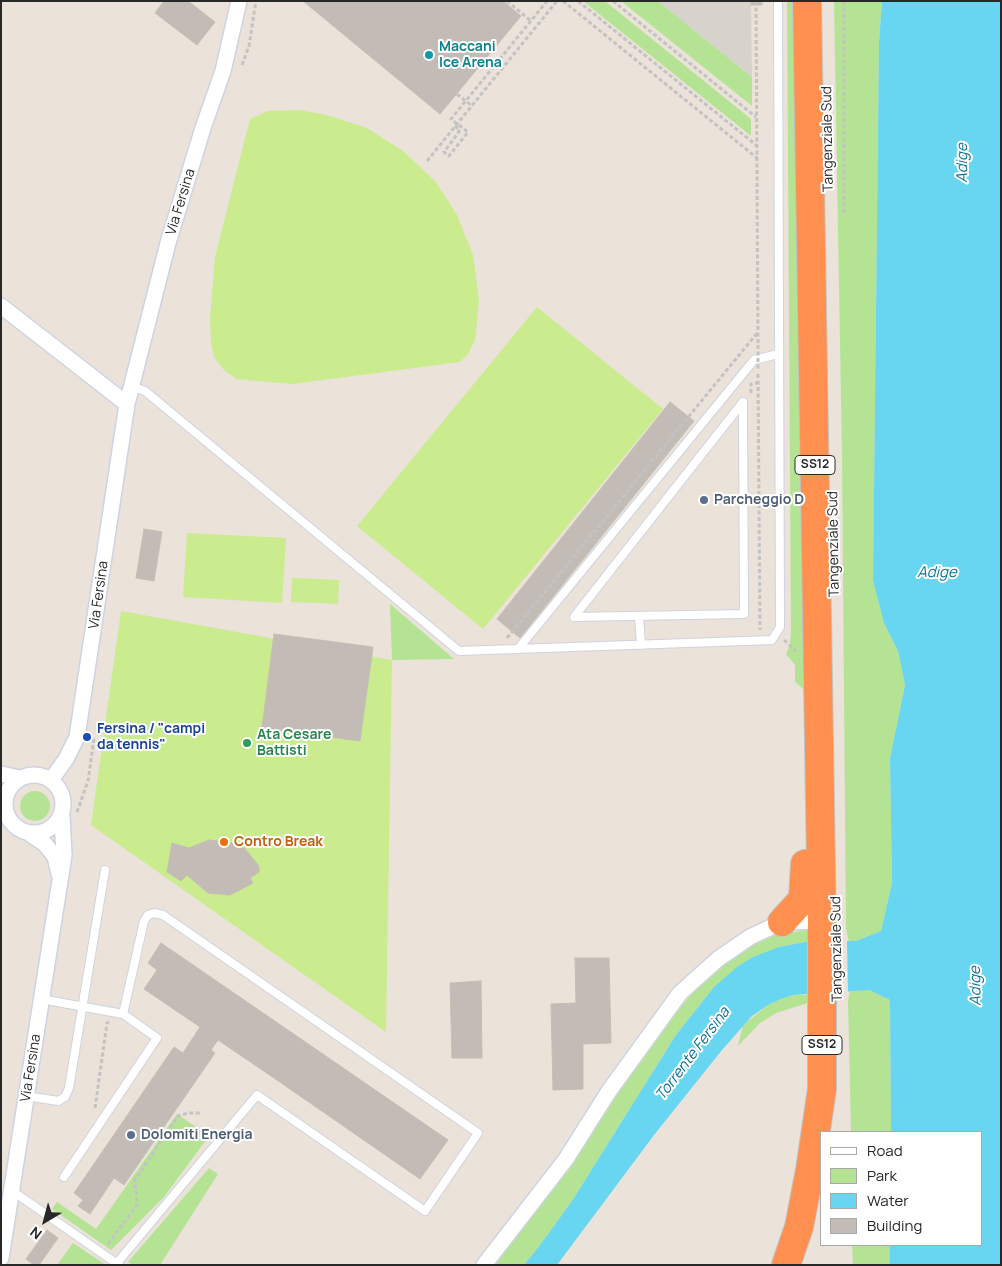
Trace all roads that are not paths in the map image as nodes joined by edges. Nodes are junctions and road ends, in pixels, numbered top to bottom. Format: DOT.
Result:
graph roads {
  1 [pos="238,1"];
  2 [pos="778,1"];
  3 [pos="808,1"];
  4 [pos="826,1"];
  5 [pos="1,306"];
  6 [pos="778,354"];
  7 [pos="131,386"];
  8 [pos="127,404"];
  9 [pos="639,616"];
  10 [pos="641,645"];
  11 [pos="518,649"];
  12 [pos="818,698"];
  13 [pos="1,774"];
  14 [pos="20,778"];
  15 [pos="51,780"];
  16 [pos="3,806"];
  17 [pos="69,816"];
  18 [pos="30,834"];
  19 [pos="105,870"];
  20 [pos="60,878"];
  21 [pos="782,922"];
  22 [pos="827,926"];
  23 [pos="41,998"];
  24 [pos="82,1006"];
  25 [pos="123,1014"];
  26 [pos="829,1088"];
  27 [pos="26,1096"];
  28 [pos="829,1131"];
  29 [pos="64,1177"];
  30 [pos="11,1190"];
  31 [pos="820,1190"];
  32 [pos="1,1258"];
  33 [pos="118,1264"];
  34 [pos="484,1265"];
  35 [pos="786,1265"];
  36 [pos="800,1265"];
  1 -- 7 [label="street, Via Fersina"];
  2 -- 6 [label="lane"];
  3 -- 12 [label="highway, Tangenziale Sud / SS12"];
  4 -- 22 [label="highway, Tangenziale Sud / SS12"];
  5 -- 8 [label="street"];
  6 -- 10 [label="lane"];
  6 -- 11 [label="lane"];
  7 -- 8 [label="street, Via Fersina"];
  7 -- 11 [label="lane"];
  8 -- 15 [label="street, Via Fersina"];
  9 -- 9 [label="lane"];
  9 -- 10 [label="lane"];
  10 -- 11 [label="lane"];
  12 -- 21 [label="highway"];
  12 -- 22 [label="highway, Tangenziale Sud / SS12"];
  13 -- 14 [label="street"];
  14 -- 15 [label="street"];
  14 -- 16 [label="street, Via Fersina"];
  15 -- 17 [label="street, Via Fersina"];
  16 -- 18 [label="street, Via Fersina"];
  17 -- 18 [label="street"];
  17 -- 20 [label="street, Via Fersina"];
  18 -- 20 [label="street, Via Fersina"];
  19 -- 24 [label="lane"];
  20 -- 23 [label="street, Via Fersina"];
  21 -- 22 [label="street, Tangenziale Sud"];
  21 -- 34 [label="street, Tangenziale Sud"];
  22 -- 26 [label="highway, Tangenziale Sud / SS12"];
  23 -- 24 [label="lane"];
  23 -- 27 [label="street, Via Fersina"];
  24 -- 25 [label="lane"];
  24 -- 27 [label="lane"];
  25 -- 29 [label="lane"];
  25 -- 33 [label="lane"];
  26 -- 28 [label="highway, SS12"];
  26 -- 35 [label="highway, SS12"];
  27 -- 30 [label="street, Via Fersina"];
  30 -- 32 [label="street, Via Fersina"];
  30 -- 33 [label="lane"];
  31 -- 36 [label="highway"];
}
